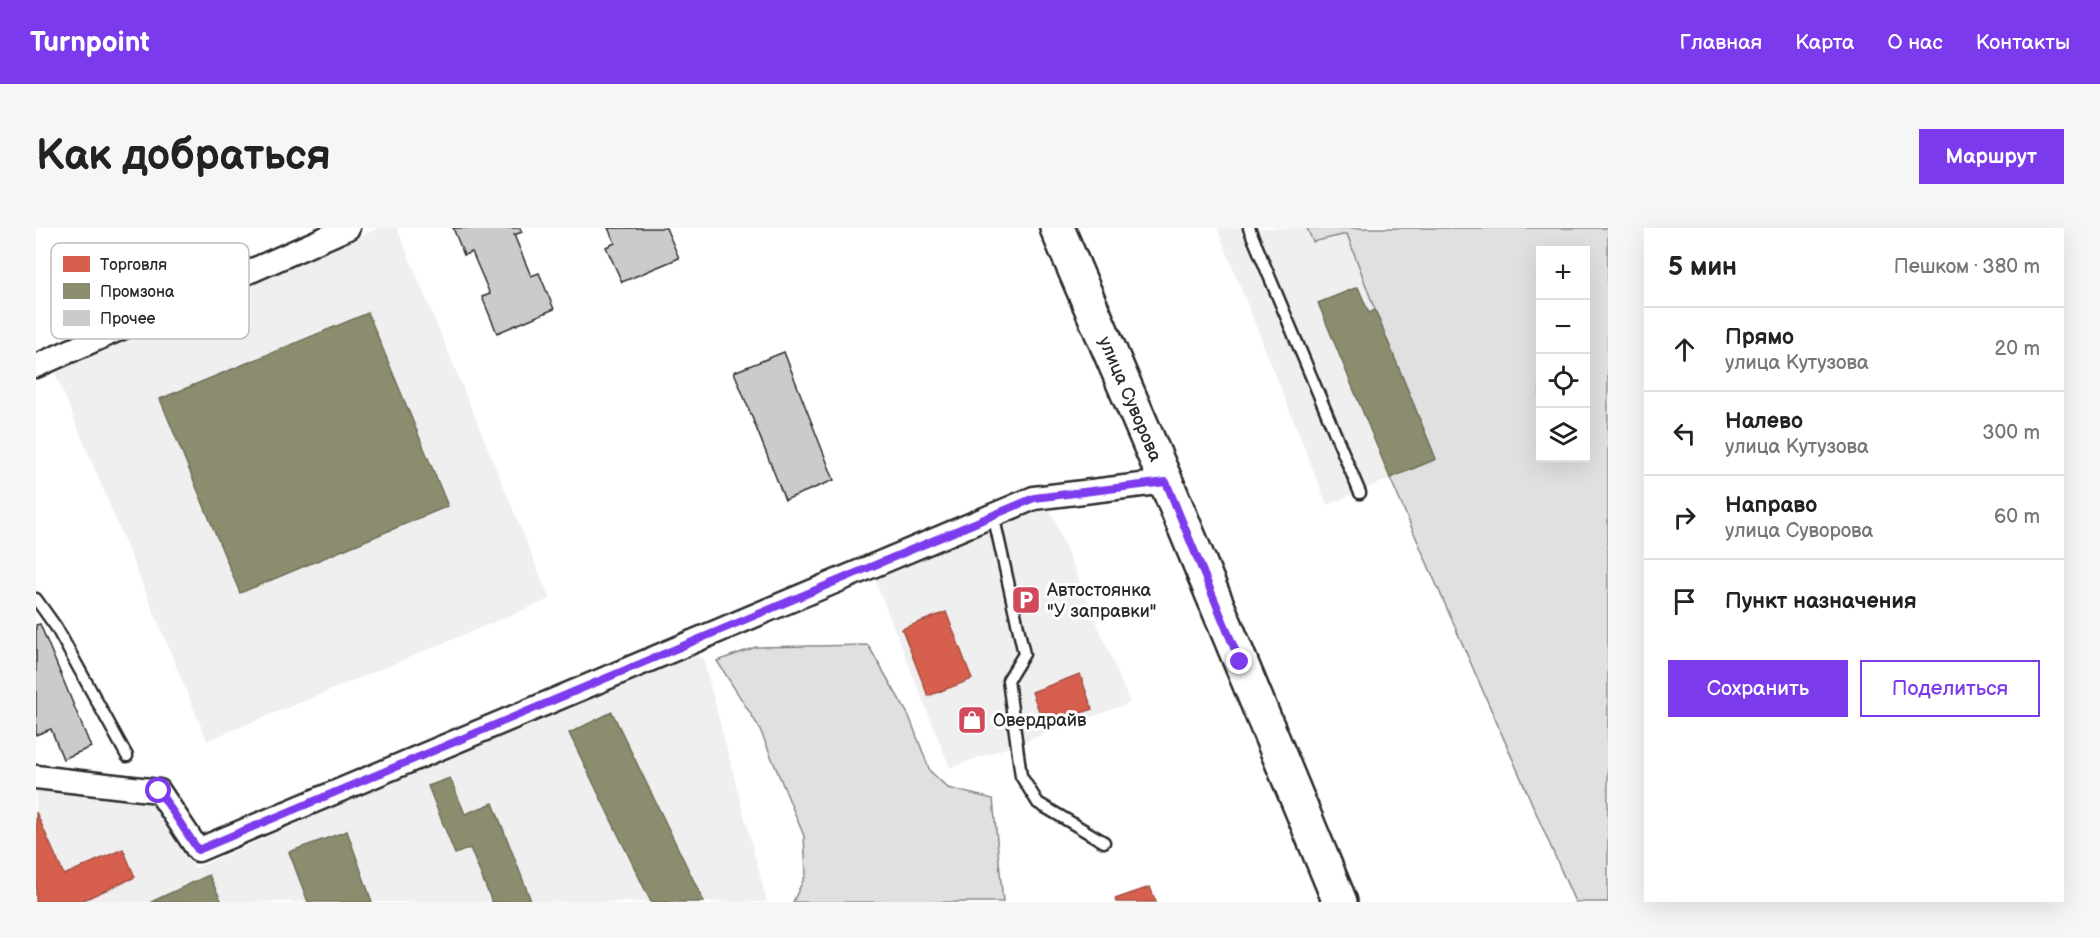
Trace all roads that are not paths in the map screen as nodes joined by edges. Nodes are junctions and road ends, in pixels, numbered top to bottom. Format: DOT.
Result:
graph roads {
  1 [pos="1056,228"];
  2 [pos="1250,228"];
  3 [pos="343,229"];
  4 [pos="249,271"];
  5 [pos="97,339"];
  6 [pos="36,366"];
  7 [pos="1166,482"];
  8 [pos="1360,493"];
  9 [pos="993,514"];
  10 [pos="36,599"];
  11 [pos="127,756"];
  12 [pos="36,777"];
  13 [pos="1104,842"];
  14 [pos="1340,902"];
  1 -- 7 [label="main road, улица Суворова"];
  2 -- 8 [label="lane"];
  3 -- 4 [label="street"];
  5 -- 6 [label="street"];
  7 -- 9 [label="street"];
  7 -- 14 [label="main road, улица Суворова"];
  9 -- 12 [label="street"];
  9 -- 13 [label="lane"];
  10 -- 11 [label="lane"];
}
